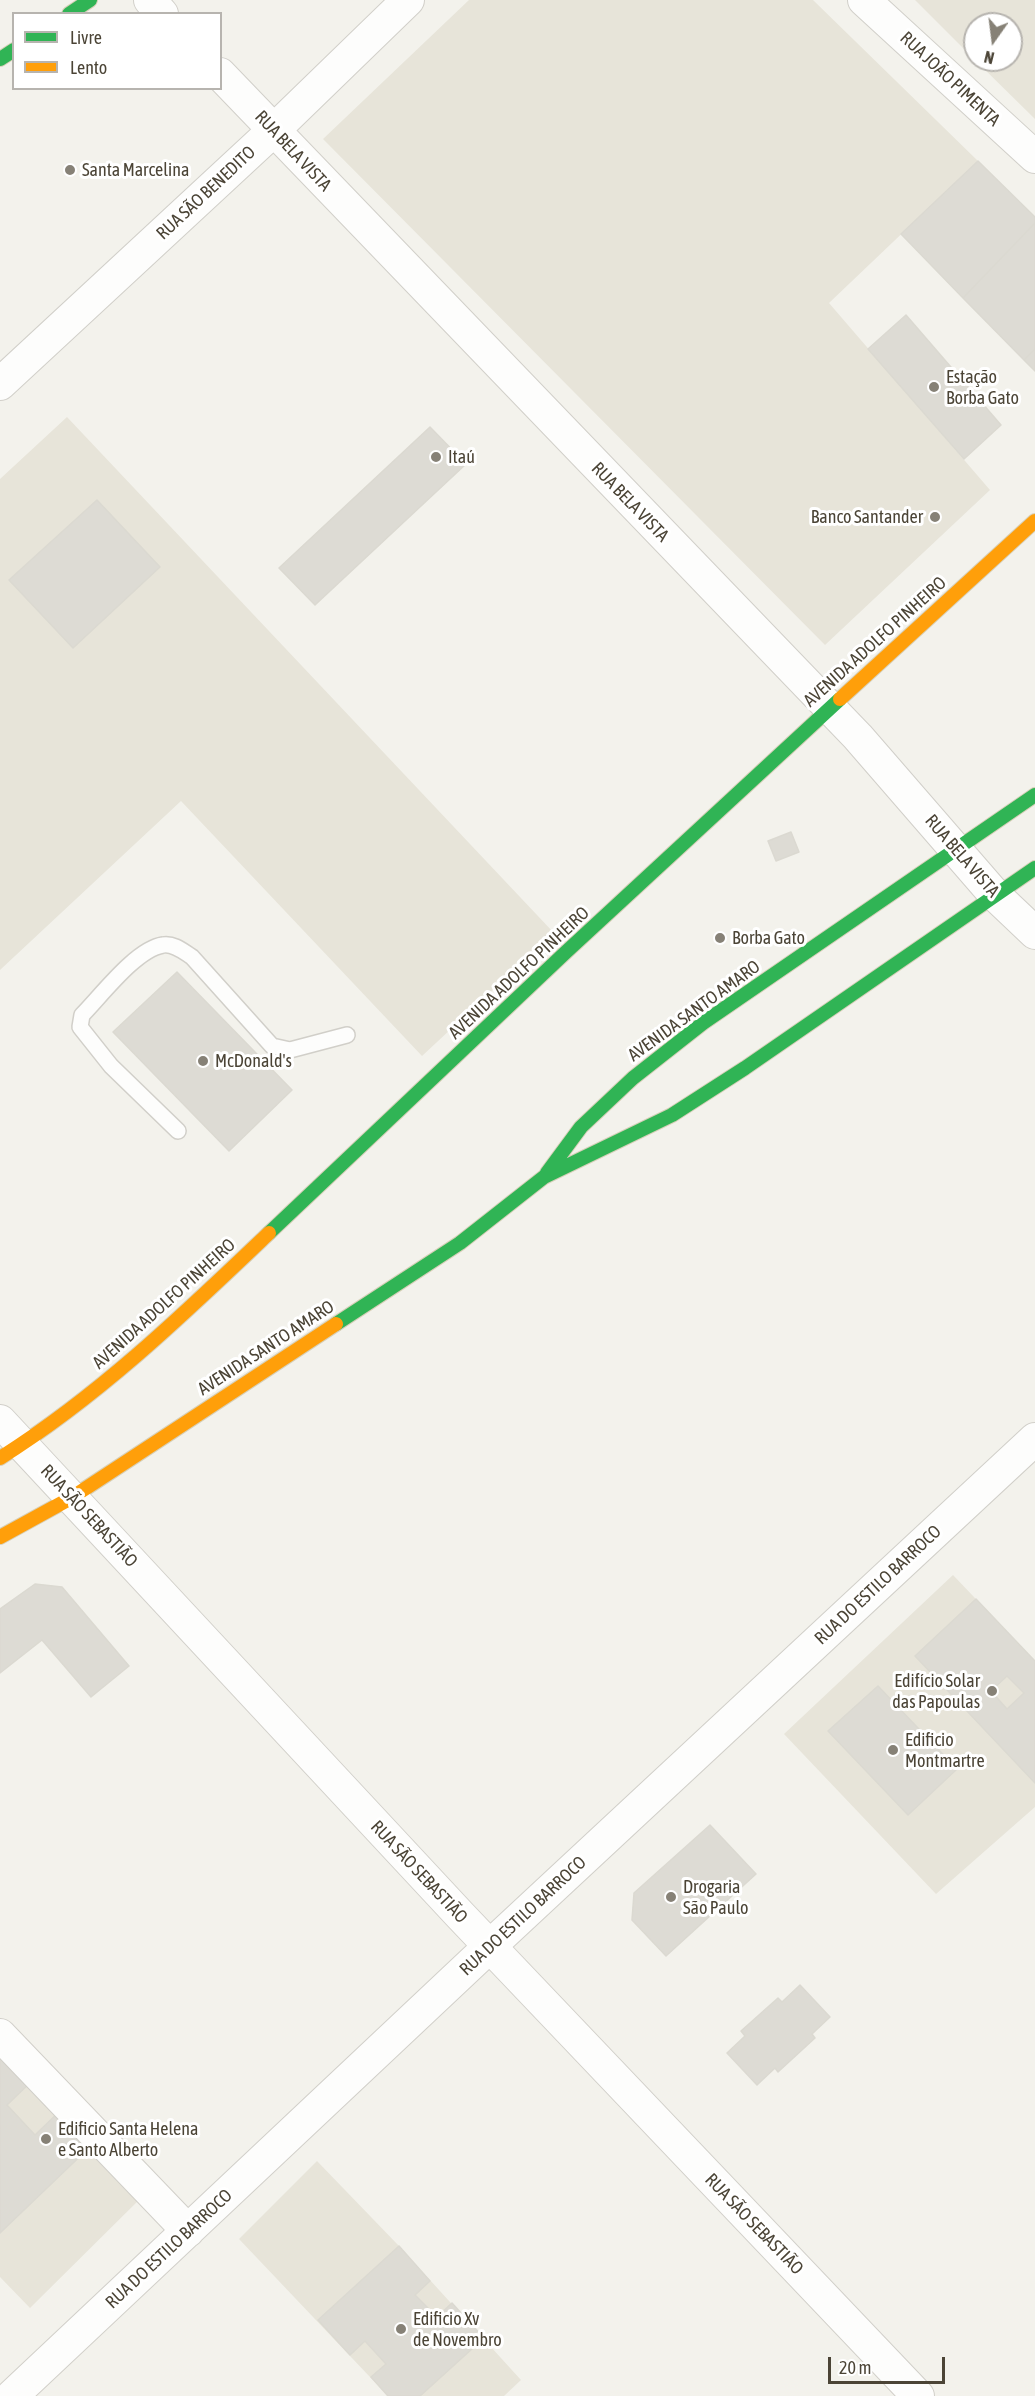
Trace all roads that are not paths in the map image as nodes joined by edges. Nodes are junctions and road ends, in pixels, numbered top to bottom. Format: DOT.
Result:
graph roads {
  1 [pos="90,0"];
  2 [pos="150,0"];
  3 [pos="408,0"];
  4 [pos="864,0"];
  5 [pos="72,12"];
  6 [pos="160,12"];
  7 [pos="222,76"];
  8 [pos="274,130"];
  9 [pos="1035,157"];
  10 [pos="0,384"];
  11 [pos="1035,521"];
  12 [pos="829,708"];
  13 [pos="1035,795"];
  14 [pos="956,849"];
  15 [pos="1035,868"];
  16 [pos="995,895"];
  17 [pos="1035,933"];
  18 [pos="347,1035"];
  19 [pos="178,1131"];
  20 [pos="544,1177"];
  21 [pos="0,1421"];
  22 [pos="11,1452"];
  23 [pos="1029,1457"];
  24 [pos="71,1498"];
  25 [pos="0,1537"];
  26 [pos="489,1947"];
  27 [pos="0,2035"];
  28 [pos="188,2231"];
  29 [pos="12,2396"];
  30 [pos="918,2396"];
  1 -- 5 [label="main road"];
  2 -- 6 [label="street"];
  3 -- 8 [label="street, RUA SÃO BENEDITO"];
  4 -- 9 [label="street, RUA JOÃO PIMENTA"];
  7 -- 8 [label="street, RUA BELA VISTA"];
  8 -- 10 [label="street, RUA SÃO BENEDITO"];
  8 -- 12 [label="street, RUA BELA VISTA"];
  11 -- 12 [label="main road, AVENIDA ADOLFO PINHEIRO"];
  12 -- 14 [label="street, RUA BELA VISTA"];
  12 -- 22 [label="main road, AVENIDA ADOLFO PINHEIRO"];
  13 -- 14 [label="main road, AVENIDA SANTO AMARO"];
  14 -- 16 [label="street, RUA BELA VISTA"];
  14 -- 20 [label="main road, AVENIDA SANTO AMARO"];
  15 -- 16 [label="main road, AVENIDA SANTO AMARO"];
  16 -- 17 [label="street, RUA BELA VISTA"];
  16 -- 20 [label="main road, AVENIDA SANTO AMARO"];
  18 -- 19 [label="lane"];
  20 -- 24 [label="main road, AVENIDA SANTO AMARO"];
  21 -- 22 [label="street, RUA SÃO SEBASTIÃO"];
  22 -- 24 [label="street, RUA SÃO SEBASTIÃO"];
  23 -- 26 [label="street, RUA DO ESTILO BARROCO"];
  24 -- 25 [label="main road, AVENIDA SANTO AMARO"];
  24 -- 26 [label="street, RUA SÃO SEBASTIÃO"];
  26 -- 28 [label="street, RUA DO ESTILO BARROCO"];
  26 -- 30 [label="street, RUA SÃO SEBASTIÃO"];
  27 -- 28 [label="street"];
  28 -- 29 [label="street, RUA DO ESTILO BARROCO"];
}
